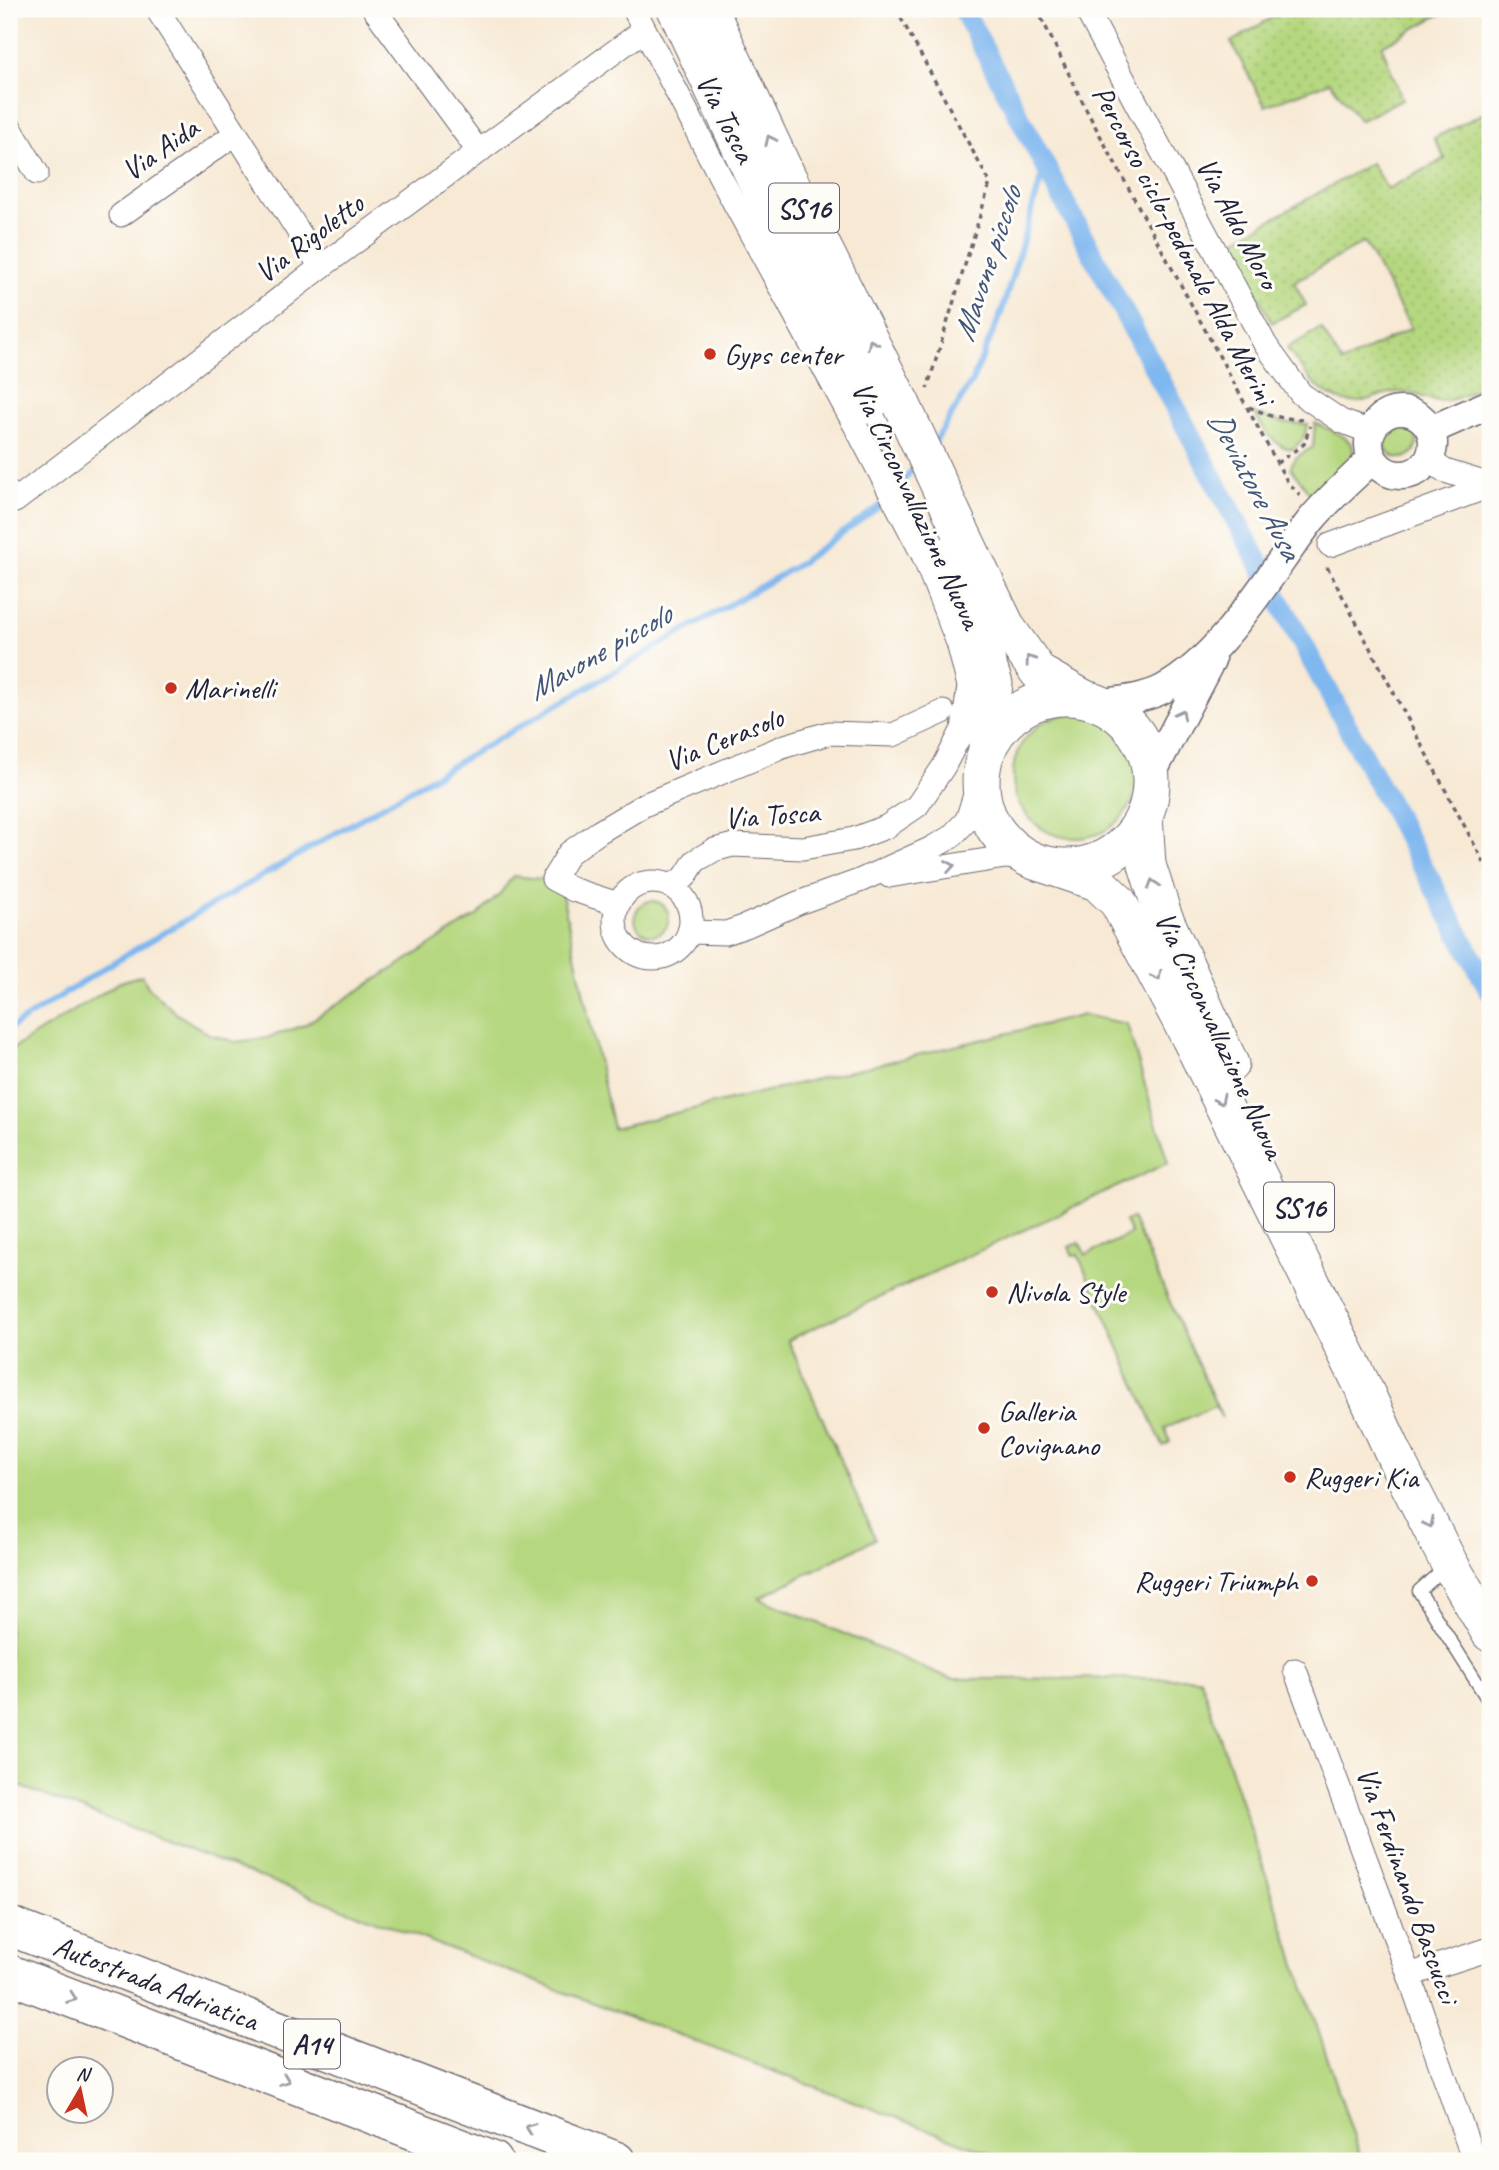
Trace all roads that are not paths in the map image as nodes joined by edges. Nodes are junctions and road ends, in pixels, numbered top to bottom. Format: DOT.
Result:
graph roads {
  1 [pos="157,9"];
  2 [pos="374,9"];
  3 [pos="634,9"];
  4 [pos="676,9"];
  5 [pos="709,9"];
  6 [pos="1087,9"];
  7 [pos="644,30"];
  8 [pos="9,126"];
  9 [pos="235,134"];
  10 [pos="479,152"];
  11 [pos="37,173"];
  12 [pos="121,215"];
  13 [pos="321,267"];
  14 [pos="1490,404"];
  15 [pos="891,413"];
  16 [pos="1431,430"];
  17 [pos="1371,446"];
  18 [pos="1429,460"];
  19 [pos="1490,486"];
  20 [pos="12,497"];
  21 [pos="941,542"];
  22 [pos="1330,545"];
  23 [pos="1221,642"];
  24 [pos="1092,701"];
  25 [pos="943,712"];
  26 [pos="984,763"];
  27 [pos="1151,775"];
  28 [pos="1144,816"];
  29 [pos="1039,862"];
  30 [pos="859,881"];
  31 [pos="671,886"];
  32 [pos="618,904"];
  33 [pos="689,932"];
  34 [pos="1449,1563"];
  35 [pos="1490,1585"];
  36 [pos="1490,1633"];
  37 [pos="1295,1670"];
  38 [pos="1490,1703"];
  39 [pos="9,1926"];
  40 [pos="1490,1949"];
  41 [pos="9,1974"];
  42 [pos="1409,1975"];
  43 [pos="493,2161"];
  44 [pos="616,2161"];
  45 [pos="1474,2161"];
  1 -- 9 [label="street, Via Aida"];
  2 -- 10 [label="street"];
  3 -- 7 [label="street, Via Tosca"];
  4 -- 15 [label="main road, Via Circonvallazione Nuova / SS16"];
  15 -- 5 [label="main road, Via Circonvallazione Nuova / SS16, one-way"];
  6 -- 17 [label="street, Via Aldo Moro"];
  7 -- 10 [label="street, Via Rigoletto"];
  7 -- 15 [label="street, Via Tosca"];
  8 -- 11 [label="street"];
  9 -- 12 [label="street, Via Aida"];
  9 -- 13 [label="street, Via Aida"];
  10 -- 13 [label="street, Via Rigoletto"];
  13 -- 20 [label="street, Via Rigoletto"];
  14 -- 16 [label="street"];
  15 -- 21 [label="main road, Via Circonvallazione Nuova / SS16, bridge"];
  15 -- 21 [label="street, Via Tosca, bridge"];
  16 -- 17 [label="street"];
  16 -- 18 [label="street"];
  17 -- 18 [label="street"];
  17 -- 23 [label="street"];
  18 -- 19 [label="street"];
  19 -- 22 [label="street"];
  24 -- 21 [label="main road, Via Circonvallazione Nuova / SS16, one-way"];
  21 -- 26 [label="main road, Via Circonvallazione Nuova / SS16"];
  21 -- 31 [label="street, Via Tosca"];
  23 -- 24 [label="street"];
  27 -- 23 [label="street, one-way"];
  24 -- 26 [label="main road"];
  24 -- 27 [label="main road, SS16"];
  25 -- 32 [label="street, Via Cerasolo"];
  26 -- 29 [label="main road, SS16"];
  26 -- 30 [label="street"];
  27 -- 28 [label="main road, SS16"];
  28 -- 29 [label="main road, SS16"];
  35 -- 28 [label="main road, Via Circonvallazione Nuova / SS16, one-way"];
  30 -- 29 [label="street, one-way"];
  29 -- 34 [label="main road, Via Circonvallazione Nuova / SS16, one-way"];
  30 -- 33 [label="street"];
  31 -- 32 [label="street"];
  31 -- 33 [label="street"];
  32 -- 33 [label="street"];
  34 -- 36 [label="main road, Via Circonvallazione Nuova / SS16"];
  34 -- 38 [label="lane"];
  37 -- 42 [label="street, Via Ferdinando Bascucci"];
  44 -- 39 [label="highway, Autostrada Adriatica / A14, one-way"];
  40 -- 42 [label="street"];
  41 -- 43 [label="highway, Autostrada Adriatica / A14, one-way"];
  42 -- 45 [label="street, Via Ferdinando Bascucci"];
}
